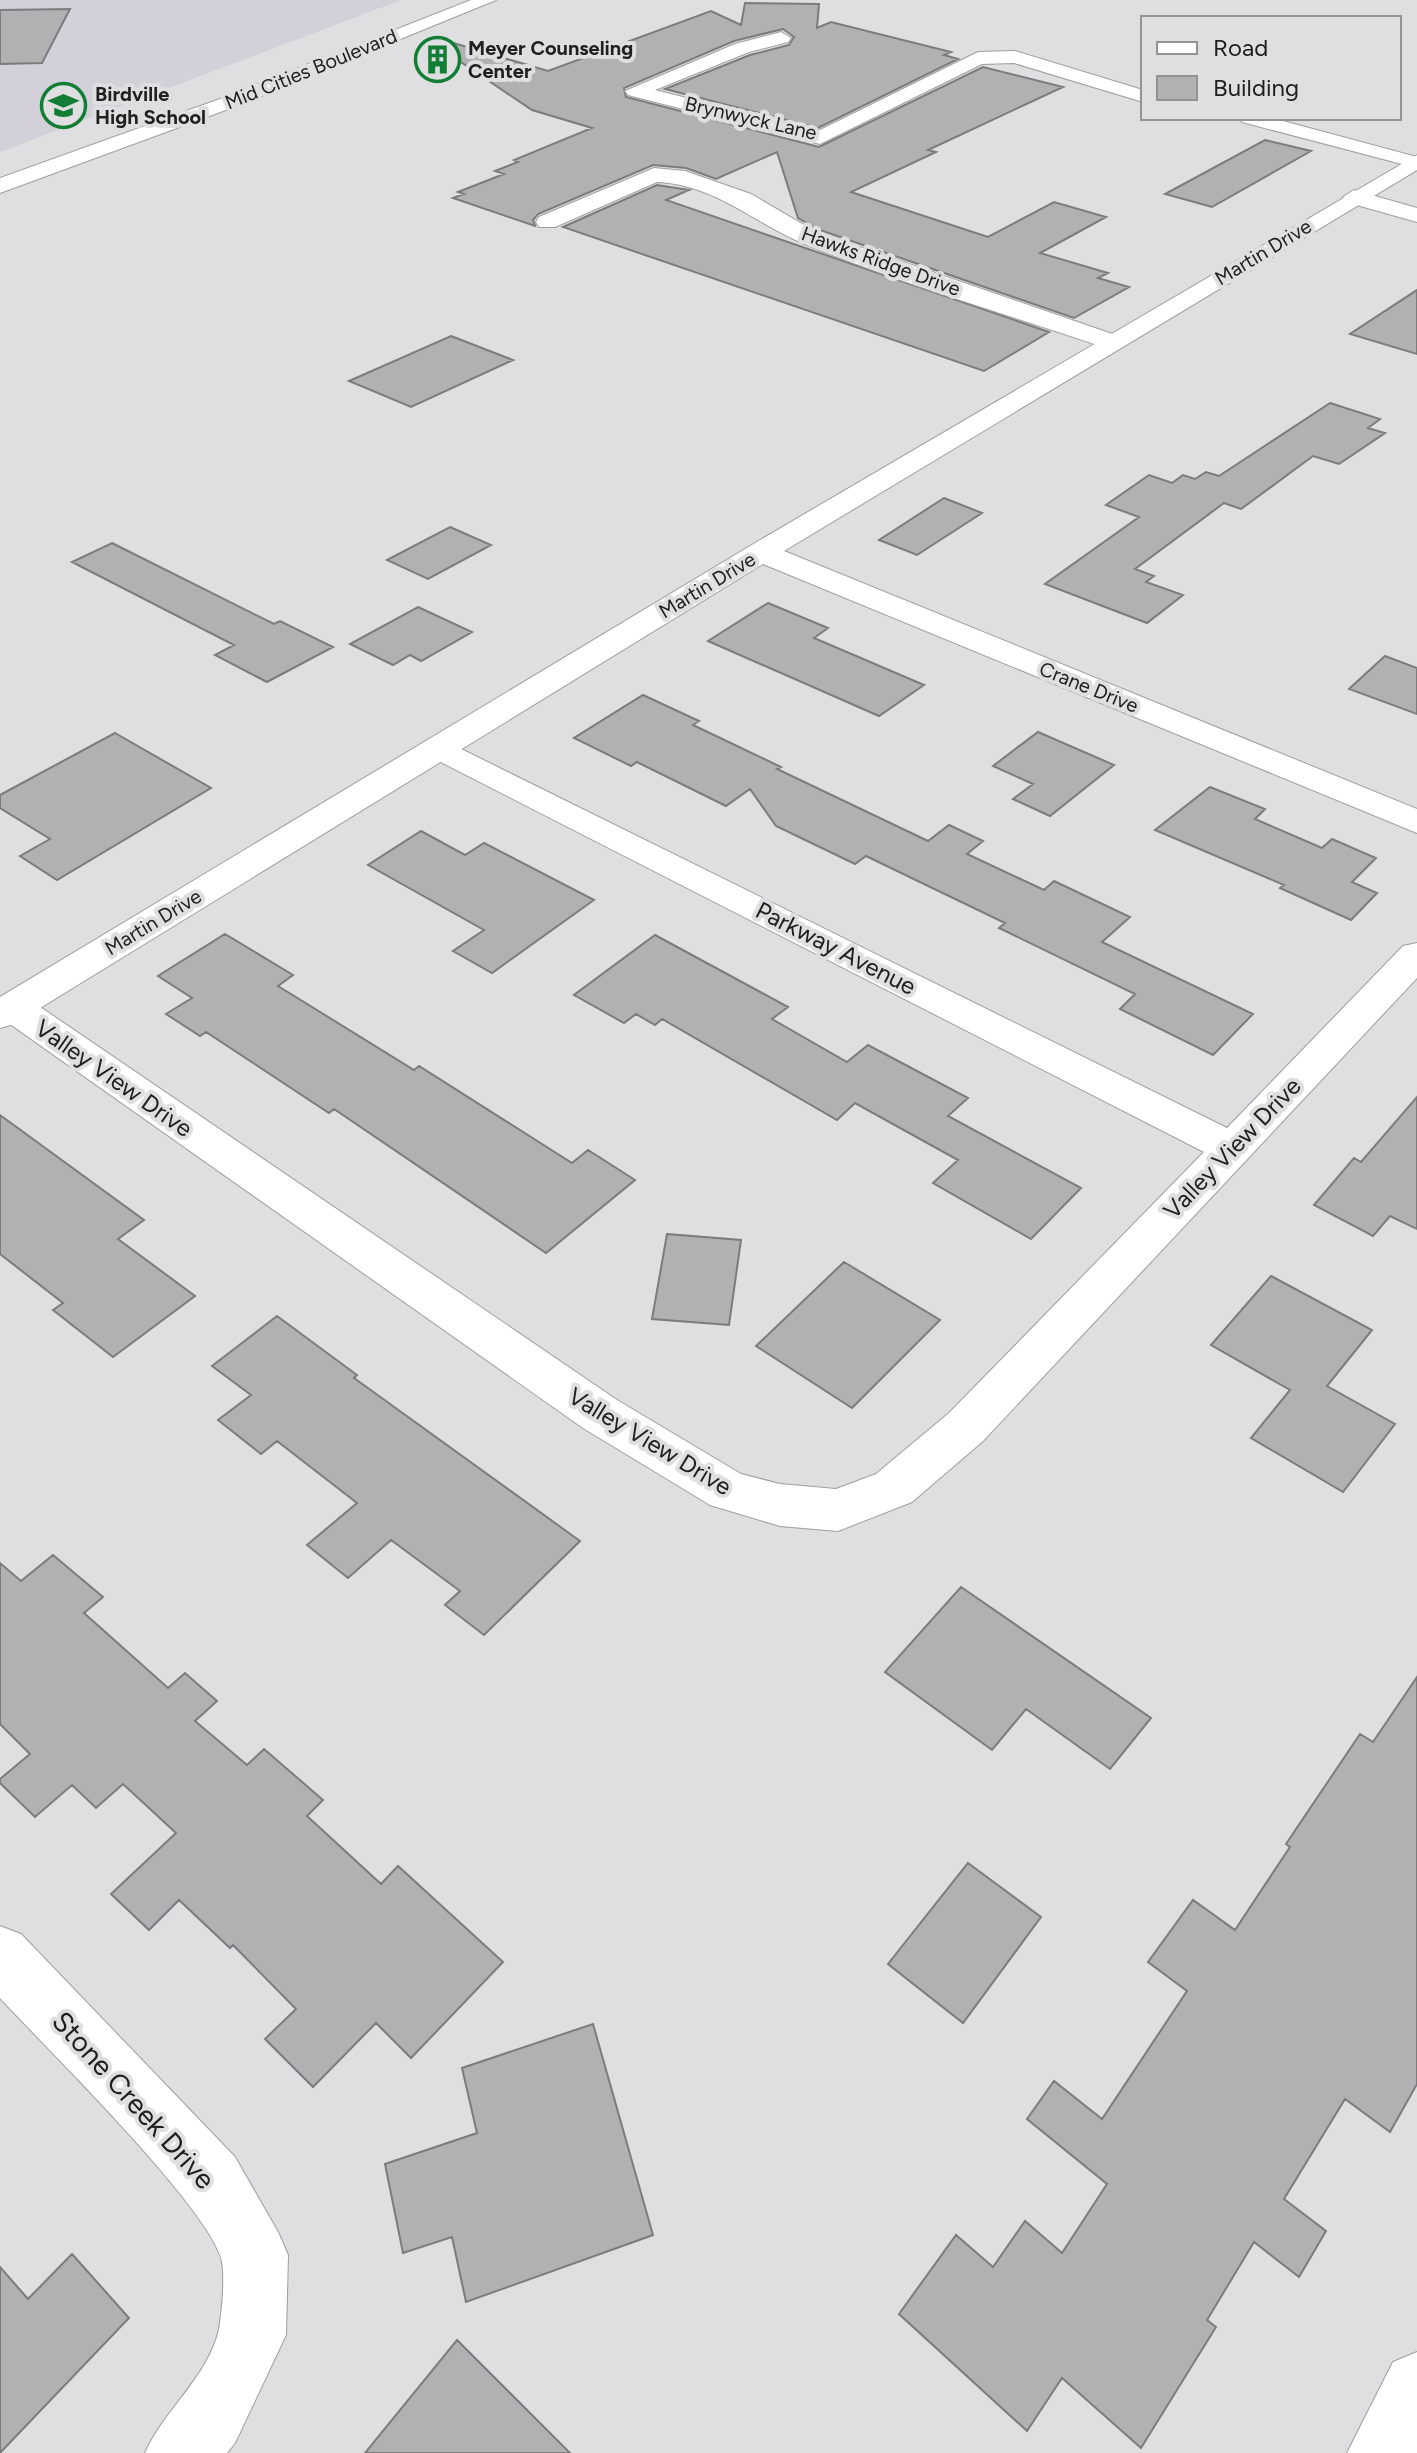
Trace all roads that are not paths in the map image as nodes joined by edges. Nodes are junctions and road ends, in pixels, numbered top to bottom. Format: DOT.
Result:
graph roads {
  1 [pos="487,0"];
  2 [pos="781,38"];
  3 [pos="1141,95"];
  4 [pos="1257,120"];
  5 [pos="27,151"];
  6 [pos="66,162"];
  7 [pos="1415,162"];
  8 [pos="0,186"];
  9 [pos="1354,197"];
  10 [pos="1417,215"];
  11 [pos="547,222"];
  12 [pos="1112,342"];
  13 [pos="761,552"];
  14 [pos="439,748"];
  15 [pos="1417,822"];
  16 [pos="1417,955"];
  17 [pos="6,1011"];
  18 [pos="1232,1148"];
  19 [pos="0,1955"];
  20 [pos="1417,2386"];
  21 [pos="180,2453"];
  22 [pos="1382,2453"];
  1 -- 6 [label="street, Mid Cities Boulevard"];
  2 -- 3 [label="street, Brynwyck Lane"];
  4 -- 7 [label="street"];
  5 -- 6 [label="street"];
  6 -- 8 [label="street, Mid Cities Boulevard"];
  7 -- 9 [label="street, Martin Drive"];
  9 -- 10 [label="street"];
  9 -- 12 [label="street, Martin Drive"];
  11 -- 12 [label="street, Hawks Ridge Drive"];
  12 -- 13 [label="street, Martin Drive"];
  13 -- 14 [label="street, Martin Drive"];
  13 -- 15 [label="street, Crane Drive"];
  14 -- 17 [label="street, Martin Drive"];
  14 -- 18 [label="street, Parkway Avenue"];
  16 -- 18 [label="street, Valley View Drive"];
  17 -- 18 [label="street, Valley View Drive"];
  19 -- 21 [label="street, Stone Creek Drive"];
  20 -- 22 [label="street"];
}
